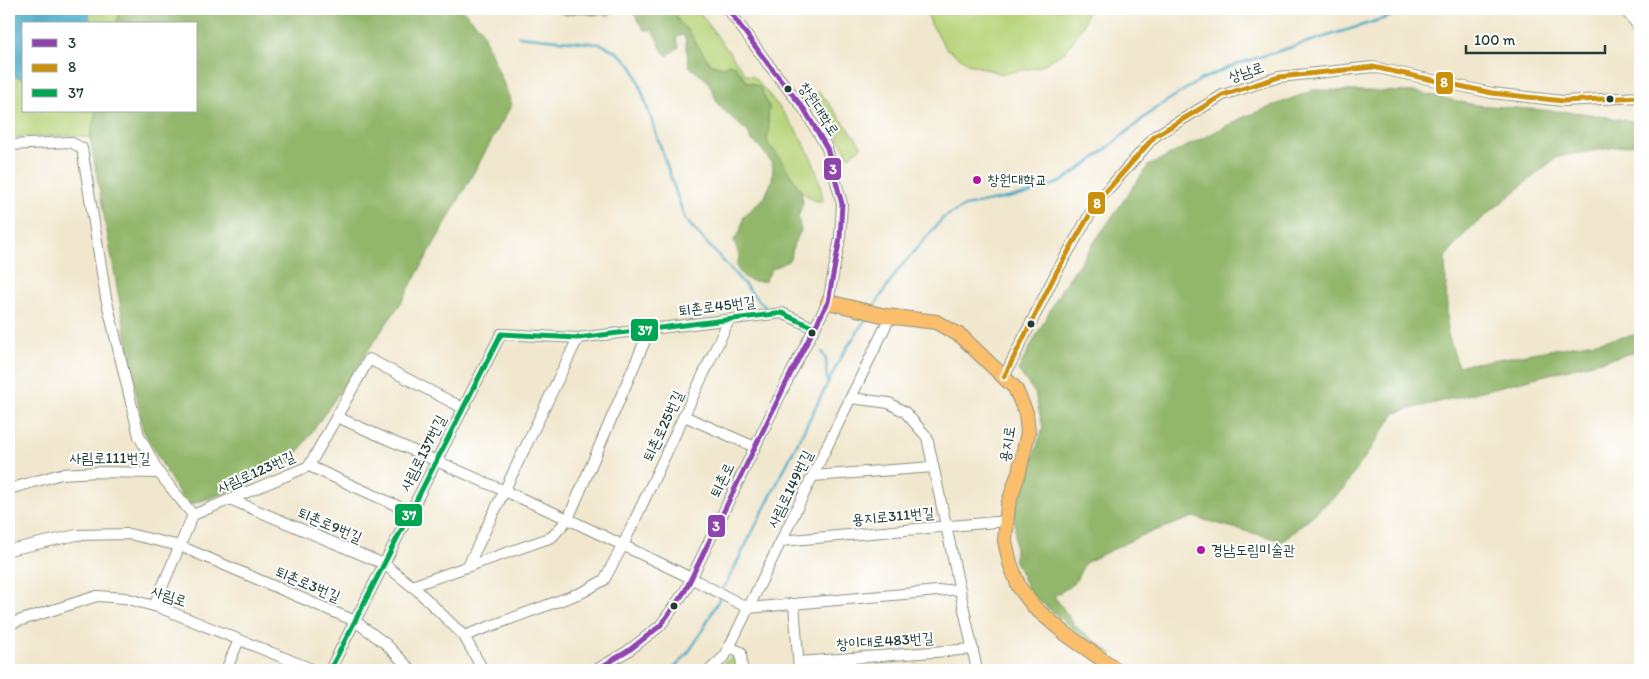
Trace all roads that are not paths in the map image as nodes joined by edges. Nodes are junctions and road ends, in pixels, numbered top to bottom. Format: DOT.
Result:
graph roads {
  1 [pos="728,9"];
  2 [pos="1624,9"];
  3 [pos="1640,28"];
  4 [pos="1640,97"];
  5 [pos="9,145"];
  6 [pos="828,302"];
  7 [pos="888,317"];
  8 [pos="729,320"];
  9 [pos="814,328"];
  10 [pos="650,329"];
  11 [pos="500,334"];
  12 [pos="578,338"];
  13 [pos="370,359"];
  14 [pos="1004,377"];
  15 [pos="851,398"];
  16 [pos="463,408"];
  17 [pos="684,416"];
  18 [pos="336,417"];
  19 [pos="755,447"];
  20 [pos="436,461"];
  21 [pos="309,466"];
  22 [pos="933,467"];
  23 [pos="159,473"];
  24 [pos="813,476"];
  25 [pos="9,489"];
  26 [pos="505,491"];
  27 [pos="232,500"];
  28 [pos="411,512"];
  29 [pos="193,516"];
  30 [pos="568,519"];
  31 [pos="1007,521"];
  32 [pos="946,526"];
  33 [pos="781,541"];
  34 [pos="180,546"];
  35 [pos="623,546"];
  36 [pos="9,550"];
  37 [pos="384,564"];
  38 [pos="468,566"];
  39 [pos="695,580"];
  40 [pos="412,586"];
  41 [pos="960,589"];
  42 [pos="794,604"];
  43 [pos="154,606"];
  44 [pos="745,606"];
  45 [pos="355,621"];
  46 [pos="9,624"];
  47 [pos="464,636"];
  48 [pos="240,640"];
  49 [pos="729,647"];
  50 [pos="973,649"];
  51 [pos="799,666"];
  52 [pos="226,670"];
  53 [pos="314,670"];
  54 [pos="330,670"];
  55 [pos="411,670"];
  56 [pos="483,670"];
  57 [pos="596,670"];
  58 [pos="710,670"];
  59 [pos="742,670"];
  60 [pos="978,670"];
  61 [pos="1117,670"];
  1 -- 6 [label="street, 창원대학로"];
  2 -- 3 [label="street"];
  4 -- 14 [label="street, 상남로"];
  5 -- 23 [label="street"];
  6 -- 7 [label="main road, 용지로"];
  6 -- 9 [label="street, 창원대학로"];
  7 -- 14 [label="main road, 용지로"];
  7 -- 15 [label="street, 사림로149번길"];
  8 -- 9 [label="street, 퇴촌로45번길"];
  8 -- 10 [label="street, 퇴촌로45번길"];
  8 -- 17 [label="street, 퇴촌로25번길"];
  9 -- 19 [label="street, 퇴촌로"];
  10 -- 12 [label="street, 퇴촌로45번길"];
  10 -- 30 [label="street"];
  11 -- 12 [label="street, 퇴촌로45번길"];
  11 -- 16 [label="street, 사림로137번길"];
  12 -- 26 [label="street"];
  13 -- 16 [label="street, 사림로137번길"];
  13 -- 18 [label="street, 사림로123번길"];
  14 -- 31 [label="main road, 용지로"];
  15 -- 22 [label="street"];
  15 -- 24 [label="street, 사림로149번길"];
  16 -- 20 [label="street, 사림로137번길"];
  17 -- 19 [label="street"];
  17 -- 35 [label="street, 퇴촌로25번길"];
  18 -- 20 [label="street"];
  18 -- 21 [label="street, 사림로123번길"];
  19 -- 39 [label="street, 퇴촌로"];
  20 -- 26 [label="street"];
  20 -- 28 [label="street, 사림로137번길"];
  21 -- 27 [label="street, 사림로123번길"];
  21 -- 28 [label="street, 사림로137번길"];
  22 -- 24 [label="street"];
  22 -- 32 [label="street"];
  23 -- 25 [label="street, 사림로111번길"];
  23 -- 29 [label="street, 사림로111번길"];
  24 -- 33 [label="street, 사림로149번길"];
  26 -- 30 [label="street"];
  26 -- 38 [label="street"];
  27 -- 29 [label="street, 사림로123번길"];
  27 -- 37 [label="street, 퇴촌로9번길"];
  28 -- 37 [label="street, 사림로137번길"];
  29 -- 34 [label="street"];
  30 -- 35 [label="street"];
  30 -- 38 [label="street"];
  31 -- 32 [label="street, 용지로311번길"];
  31 -- 61 [label="main road, 용지로"];
  32 -- 33 [label="street, 용지로311번길"];
  32 -- 41 [label="street"];
  33 -- 44 [label="street, 사림로149번길"];
  34 -- 36 [label="street"];
  34 -- 43 [label="street"];
  34 -- 45 [label="street, 퇴촌로3번길"];
  35 -- 39 [label="street"];
  35 -- 47 [label="street"];
  37 -- 40 [label="street, 퇴촌로9번길"];
  37 -- 45 [label="street, 사림로137번길"];
  38 -- 40 [label="street"];
  39 -- 44 [label="street"];
  39 -- 57 [label="street, 퇴촌로"];
  40 -- 47 [label="street, 퇴촌로9번길"];
  41 -- 42 [label="street"];
  41 -- 50 [label="street"];
  42 -- 44 [label="street"];
  42 -- 51 [label="street"];
  43 -- 46 [label="street, 사림로"];
  43 -- 48 [label="street, 사림로"];
  44 -- 49 [label="street, 사림로149번길"];
  45 -- 54 [label="street, 사림로137번길"];
  45 -- 55 [label="street, 퇴촌로3번길"];
  47 -- 56 [label="street, 퇴촌로9번길"];
  48 -- 52 [label="street"];
  48 -- 53 [label="street, 사림로"];
  49 -- 58 [label="street, 사림로149번길"];
  49 -- 59 [label="street"];
  50 -- 51 [label="street, 창이대로483번길"];
  50 -- 60 [label="street"];
}
